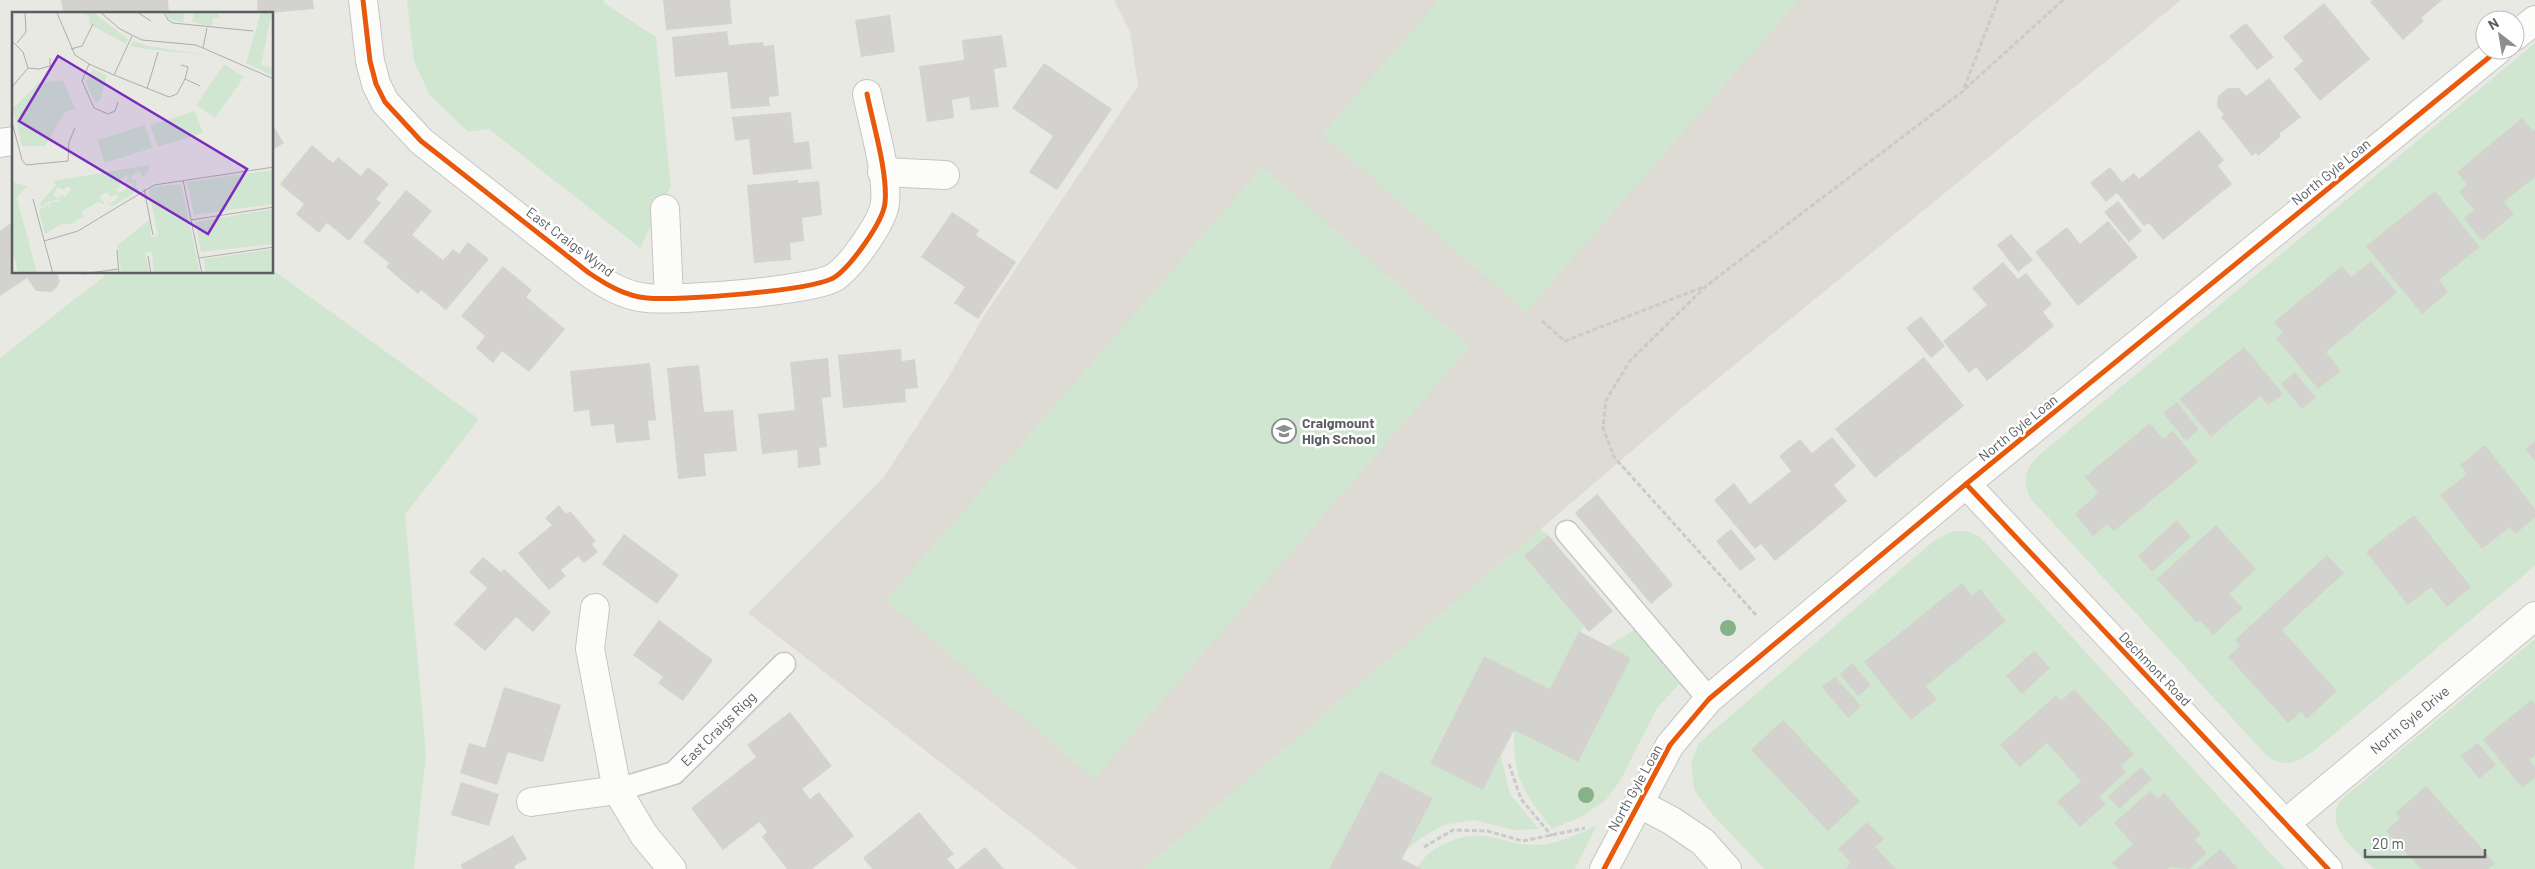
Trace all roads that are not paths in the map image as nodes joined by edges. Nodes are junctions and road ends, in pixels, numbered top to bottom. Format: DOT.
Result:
graph roads {
  1 [pos="363,0"];
  2 [pos="2535,20"];
  3 [pos="2525,28"];
  4 [pos="2486,60"];
  5 [pos="867,94"];
  6 [pos="882,172"];
  7 [pos="945,174"];
  8 [pos="665,208"];
  9 [pos="669,298"];
  10 [pos="1966,484"];
  11 [pos="1568,532"];
  12 [pos="595,608"];
  13 [pos="2535,616"];
  14 [pos="784,664"];
  15 [pos="1709,699"];
  16 [pos="617,790"];
  17 [pos="531,802"];
  18 [pos="1638,803"];
  19 [pos="2286,823"];
  20 [pos="672,869"];
  21 [pos="1604,869"];
  22 [pos="1728,869"];
  23 [pos="2328,869"];
  1 -- 9 [label="street, East Craigs Wynd"];
  2 -- 3 [label="street"];
  4 -- 10 [label="street, North Gyle Loan"];
  5 -- 6 [label="street, East Craigs Wynd"];
  6 -- 7 [label="street"];
  6 -- 9 [label="street, East Craigs Wynd"];
  8 -- 9 [label="street"];
  10 -- 15 [label="street, North Gyle Loan"];
  10 -- 19 [label="street, Dechmont Road"];
  11 -- 15 [label="lane"];
  12 -- 16 [label="street"];
  13 -- 19 [label="street, North Gyle Drive"];
  14 -- 16 [label="lane, East Craigs Rigg"];
  15 -- 18 [label="street, North Gyle Loan"];
  16 -- 17 [label="street, East Craigs Rigg"];
  16 -- 20 [label="street"];
  18 -- 21 [label="street, North Gyle Loan"];
  18 -- 22 [label="street"];
  19 -- 23 [label="street, Dechmont Road"];
}
